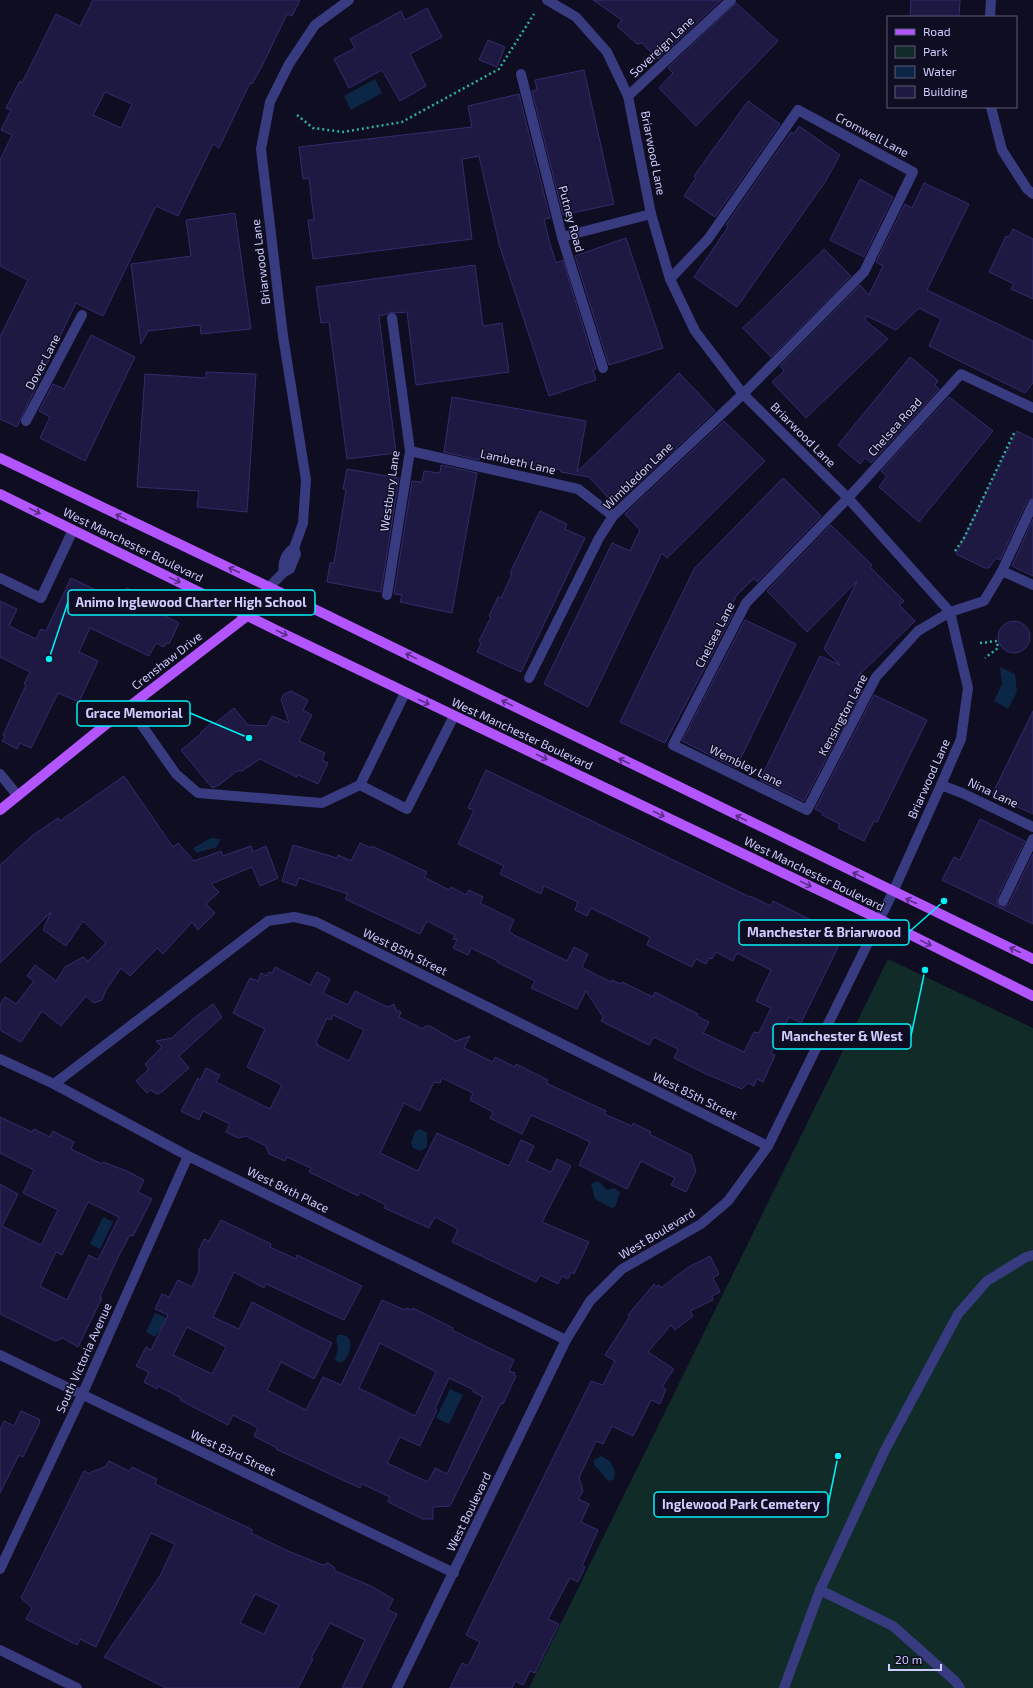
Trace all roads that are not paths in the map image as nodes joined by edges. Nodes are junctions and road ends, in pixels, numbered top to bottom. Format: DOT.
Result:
graph roads {
  1 [pos="349,0"];
  2 [pos="547,0"];
  3 [pos="731,0"];
  4 [pos="991,0"];
  5 [pos="990,16"];
  6 [pos="521,74"];
  7 [pos="628,96"];
  8 [pos="991,108"];
  9 [pos="1033,194"];
  10 [pos="651,214"];
  11 [pos="562,237"];
  12 [pos="670,279"];
  13 [pos="82,315"];
  14 [pos="392,318"];
  15 [pos="603,368"];
  16 [pos="743,394"];
  17 [pos="1033,408"];
  18 [pos="26,421"];
  19 [pos="410,451"];
  20 [pos="0,458"];
  21 [pos="0,494"];
  22 [pos="848,498"];
  23 [pos="1033,504"];
  24 [pos="613,516"];
  25 [pos="73,530"];
  26 [pos="1002,571"];
  27 [pos="0,578"];
  28 [pos="1033,585"];
  29 [pos="269,587"];
  30 [pos="387,595"];
  31 [pos="950,612"];
  32 [pos="247,616"];
  33 [pos="529,678"];
  34 [pos="405,693"];
  35 [pos="129,707"];
  36 [pos="454,716"];
  37 [pos="673,746"];
  38 [pos="0,774"];
  39 [pos="360,785"];
  40 [pos="941,785"];
  41 [pos="18,796"];
  42 [pos="0,810"];
  43 [pos="807,810"];
  44 [pos="1033,827"];
  45 [pos="1033,838"];
  46 [pos="893,892"];
  47 [pos="1004,900"];
  48 [pos="879,919"];
  49 [pos="1033,959"];
  50 [pos="1033,996"];
  51 [pos="0,1059"];
  52 [pos="54,1084"];
  53 [pos="768,1146"];
  54 [pos="188,1156"];
  55 [pos="1033,1255"];
  56 [pos="566,1340"];
  57 [pos="0,1355"];
  58 [pos="82,1395"];
  59 [pos="0,1569"];
  60 [pos="454,1573"];
  61 [pos="820,1590"];
  62 [pos="0,1650"];
  63 [pos="77,1688"];
  64 [pos="397,1688"];
  65 [pos="784,1688"];
  66 [pos="960,1688"];
  1 -- 29 [label="street, Briarwood Lane"];
  2 -- 7 [label="street, Briarwood Lane"];
  3 -- 7 [label="street, Sovereign Lane"];
  4 -- 5 [label="street"];
  6 -- 11 [label="street, Putney Road"];
  7 -- 10 [label="street, Briarwood Lane"];
  8 -- 9 [label="street"];
  10 -- 11 [label="street"];
  10 -- 12 [label="street, Briarwood Lane"];
  11 -- 15 [label="street, Putney Road"];
  12 -- 16 [label="street, Briarwood Lane"];
  12 -- 16 [label="street, Cromwell Lane"];
  13 -- 18 [label="street, Dover Lane"];
  14 -- 19 [label="street, Westbury Lane"];
  16 -- 22 [label="street, Briarwood Lane"];
  16 -- 24 [label="street, Wimbledon Lane"];
  17 -- 22 [label="street, Chelsea Road"];
  19 -- 24 [label="street, Lambeth Lane"];
  19 -- 30 [label="street, Westbury Lane"];
  29 -- 20 [label="main road, West Manchester Boulevard, one-way"];
  21 -- 25 [label="main road, West Manchester Boulevard, one-way"];
  22 -- 31 [label="street, Briarwood Lane"];
  22 -- 37 [label="street, Chelsea Lane"];
  23 -- 26 [label="street, Kensington Lane"];
  24 -- 33 [label="street, Wimbledon Lane"];
  25 -- 27 [label="street"];
  25 -- 32 [label="main road, West Manchester Boulevard, one-way"];
  26 -- 28 [label="street"];
  26 -- 31 [label="street, Kensington Lane"];
  29 -- 32 [label="main road, Crenshaw Drive"];
  46 -- 29 [label="main road, West Manchester Boulevard, one-way"];
  31 -- 40 [label="street, Briarwood Lane"];
  31 -- 43 [label="street, Kensington Lane"];
  32 -- 34 [label="main road, West Manchester Boulevard, one-way"];
  32 -- 35 [label="main road, Crenshaw Drive"];
  34 -- 36 [label="main road, West Manchester Boulevard, one-way"];
  34 -- 39 [label="street"];
  35 -- 39 [label="street"];
  35 -- 41 [label="main road, Crenshaw Drive"];
  36 -- 39 [label="street"];
  36 -- 48 [label="main road, West Manchester Boulevard, one-way"];
  37 -- 43 [label="street, Wembley Lane"];
  38 -- 41 [label="street"];
  40 -- 44 [label="street, Nina Lane"];
  40 -- 46 [label="street, Briarwood Lane"];
  41 -- 42 [label="main road, Crenshaw Drive"];
  45 -- 47 [label="street"];
  46 -- 48 [label="street, West Boulevard"];
  49 -- 46 [label="main road, West Manchester Boulevard, one-way"];
  48 -- 50 [label="main road, West Manchester Boulevard, one-way"];
  48 -- 53 [label="street, West Boulevard"];
  51 -- 52 [label="street, West 84th Place"];
  52 -- 53 [label="street, West 85th Street"];
  52 -- 54 [label="street, West 84th Place"];
  53 -- 56 [label="street, West Boulevard"];
  54 -- 56 [label="street, West 84th Place"];
  54 -- 58 [label="street, South Victoria Avenue"];
  55 -- 61 [label="street"];
  56 -- 60 [label="street, West Boulevard"];
  57 -- 58 [label="street, West 83rd Street"];
  58 -- 59 [label="street, South Victoria Avenue"];
  58 -- 60 [label="street, West 83rd Street"];
  60 -- 64 [label="street, West Boulevard"];
  61 -- 65 [label="street"];
  61 -- 66 [label="street"];
  62 -- 63 [label="street"];
}
